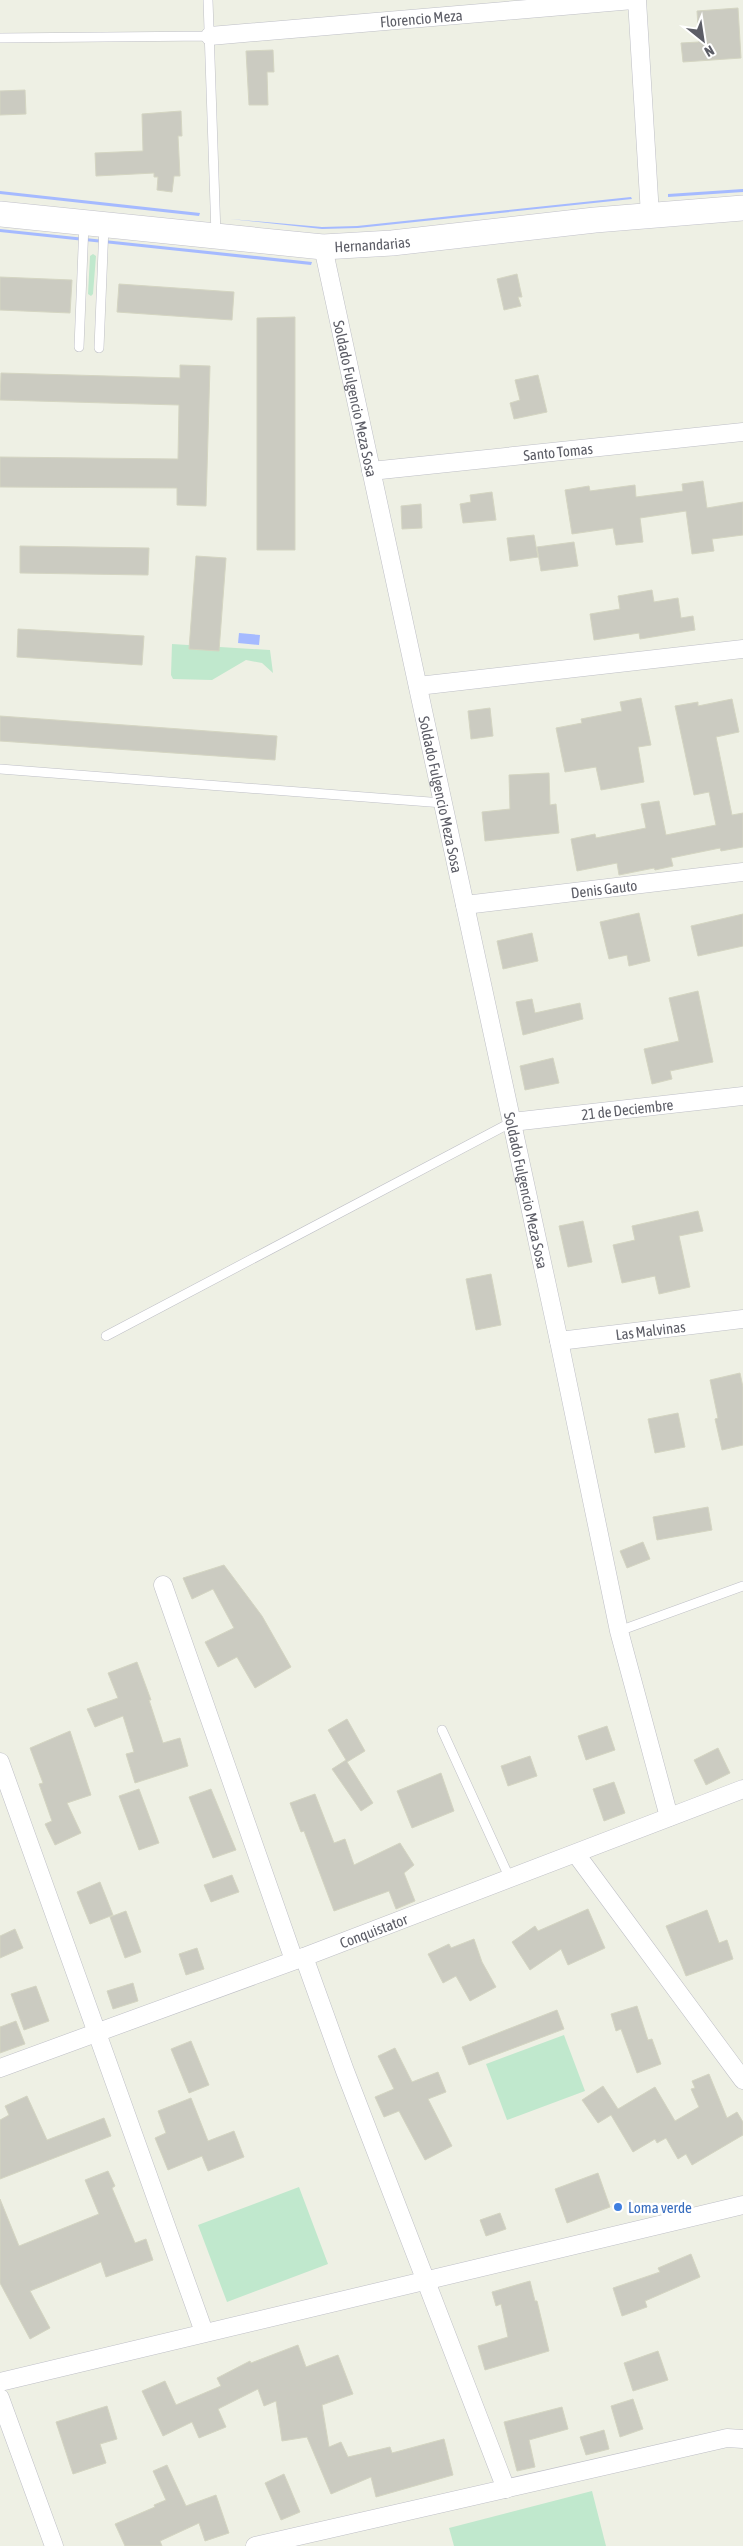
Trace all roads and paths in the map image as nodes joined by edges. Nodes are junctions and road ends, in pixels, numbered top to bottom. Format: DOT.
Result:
graph roads {
  1 [pos="208,0"];
  2 [pos="635,0"];
  3 [pos="210,36"];
  4 [pos="0,38"];
  5 [pos="743,208"];
  6 [pos="0,214"];
  7 [pos="650,215"];
  8 [pos="94,225"];
  9 [pos="216,238"];
  10 [pos="323,247"];
  11 [pos="79,347"];
  12 [pos="99,348"];
  13 [pos="743,432"];
  14 [pos="371,471"];
  15 [pos="743,649"];
  16 [pos="418,686"];
  17 [pos="0,769"];
  18 [pos="443,803"];
  19 [pos="743,872"];
  20 [pos="465,905"];
  21 [pos="743,1096"];
  22 [pos="512,1122"];
  23 [pos="743,1319"];
  24 [pos="106,1336"];
  25 [pos="559,1341"];
  26 [pos="163,1584"];
  27 [pos="743,1586"];
  28 [pos="619,1631"];
  29 [pos="442,1730"];
  30 [pos="0,1762"];
  31 [pos="743,1789"];
  32 [pos="669,1817"];
  33 [pos="576,1854"];
  34 [pos="510,1879"];
  35 [pos="299,1958"];
  36 [pos="97,2032"];
  37 [pos="0,2068"];
  38 [pos="743,2080"];
  39 [pos="743,2205"];
  40 [pos="426,2279"];
  41 [pos="204,2332"];
  42 [pos="0,2382"];
  43 [pos="0,2398"];
  44 [pos="743,2439"];
  45 [pos="506,2489"];
  46 [pos="54,2546"];
  47 [pos="254,2546"];
  1 -- 3 [label="lane"];
  2 -- 3 [label="street, Florencio Meza"];
  2 -- 7 [label="street"];
  3 -- 4 [label="lane"];
  3 -- 9 [label="lane"];
  5 -- 7 [label="street, Hernandarias"];
  6 -- 8 [label="street, Hernandarias"];
  7 -- 10 [label="street, Hernandarias"];
  8 -- 9 [label="street, Hernandarias"];
  8 -- 11 [label="lane"];
  8 -- 12 [label="lane"];
  9 -- 10 [label="street, Hernandarias"];
  10 -- 14 [label="street, Soldado Fulgencio Meza Sosa"];
  13 -- 14 [label="street, Santo Tomas"];
  14 -- 16 [label="street, Soldado Fulgencio Meza Sosa"];
  15 -- 16 [label="street"];
  16 -- 18 [label="street, Soldado Fulgencio Meza Sosa"];
  17 -- 18 [label="lane"];
  18 -- 20 [label="street, Soldado Fulgencio Meza Sosa"];
  19 -- 20 [label="street, Denis Gauto"];
  20 -- 22 [label="street, Soldado Fulgencio Meza Sosa"];
  21 -- 22 [label="street, 21 de Deciembre"];
  22 -- 24 [label="lane"];
  22 -- 25 [label="street, Soldado Fulgencio Meza Sosa"];
  23 -- 25 [label="street, Las Malvinas"];
  25 -- 28 [label="street, Soldado Fulgencio Meza Sosa"];
  26 -- 35 [label="street"];
  27 -- 28 [label="lane"];
  28 -- 32 [label="street, Soldado Fulgencio Meza Sosa"];
  29 -- 34 [label="lane"];
  30 -- 36 [label="street"];
  31 -- 32 [label="street, Conquistator"];
  32 -- 33 [label="street, Conquistator"];
  33 -- 34 [label="street, Conquistator"];
  33 -- 38 [label="street"];
  34 -- 35 [label="street, Conquistator"];
  35 -- 36 [label="street, Conquistator"];
  35 -- 40 [label="street"];
  36 -- 37 [label="street, Conquistator"];
  36 -- 41 [label="street"];
  39 -- 40 [label="street"];
  40 -- 41 [label="street"];
  40 -- 45 [label="street"];
  41 -- 42 [label="street"];
  43 -- 46 [label="street"];
  44 -- 45 [label="street"];
  45 -- 47 [label="street"];
}
